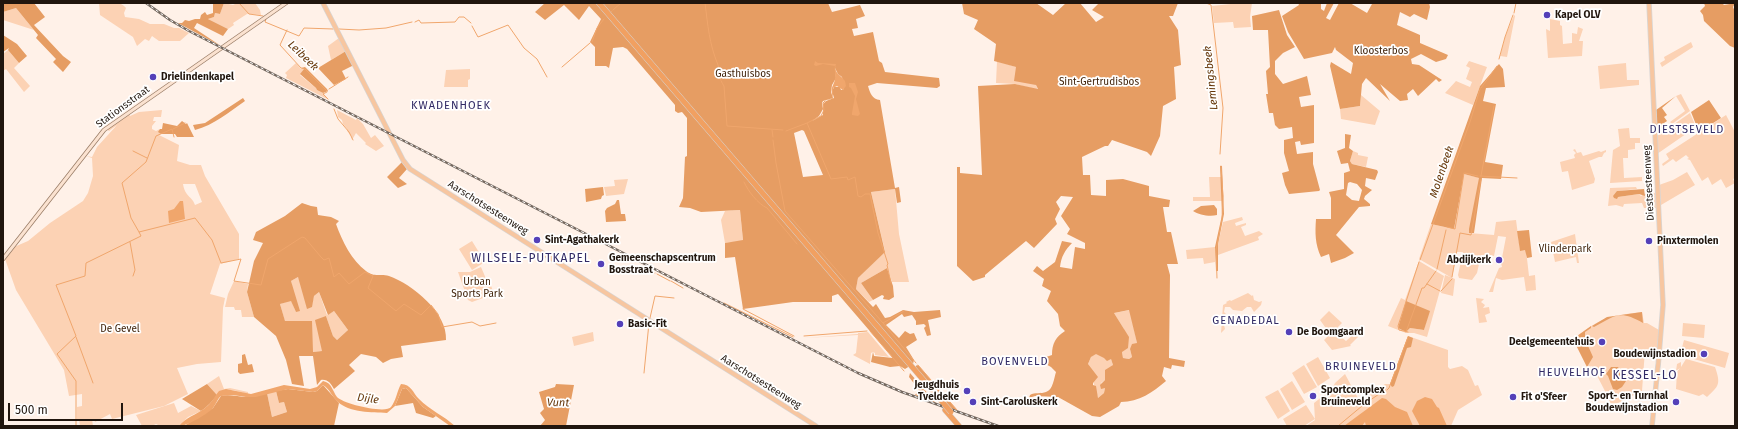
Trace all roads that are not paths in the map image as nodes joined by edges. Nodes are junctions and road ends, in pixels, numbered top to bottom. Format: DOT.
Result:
graph roads {
  1 [pos="286,3"];
  2 [pos="323,3"];
  3 [pos="596,3"];
  4 [pos="599,3"];
  5 [pos="1649,3"];
  6 [pos="3,259"];
  7 [pos="909,366"];
  8 [pos="943,406"];
  9 [pos="816,426"];
  10 [pos="959,426"];
  11 [pos="963,426"];
  12 [pos="1652,426"];
  1 -- 6 [label="main road, Stationsstraat"];
  2 -- 9 [label="main road, Aarschotsesteenweg"];
  3 -- 7 [label="highway"];
  4 -- 7 [label="highway"];
  5 -- 12 [label="main road, Diestsesteenweg"];
  7 -- 8 [label="highway"];
  8 -- 10 [label="highway"];
  8 -- 11 [label="highway, bridge"];
}
